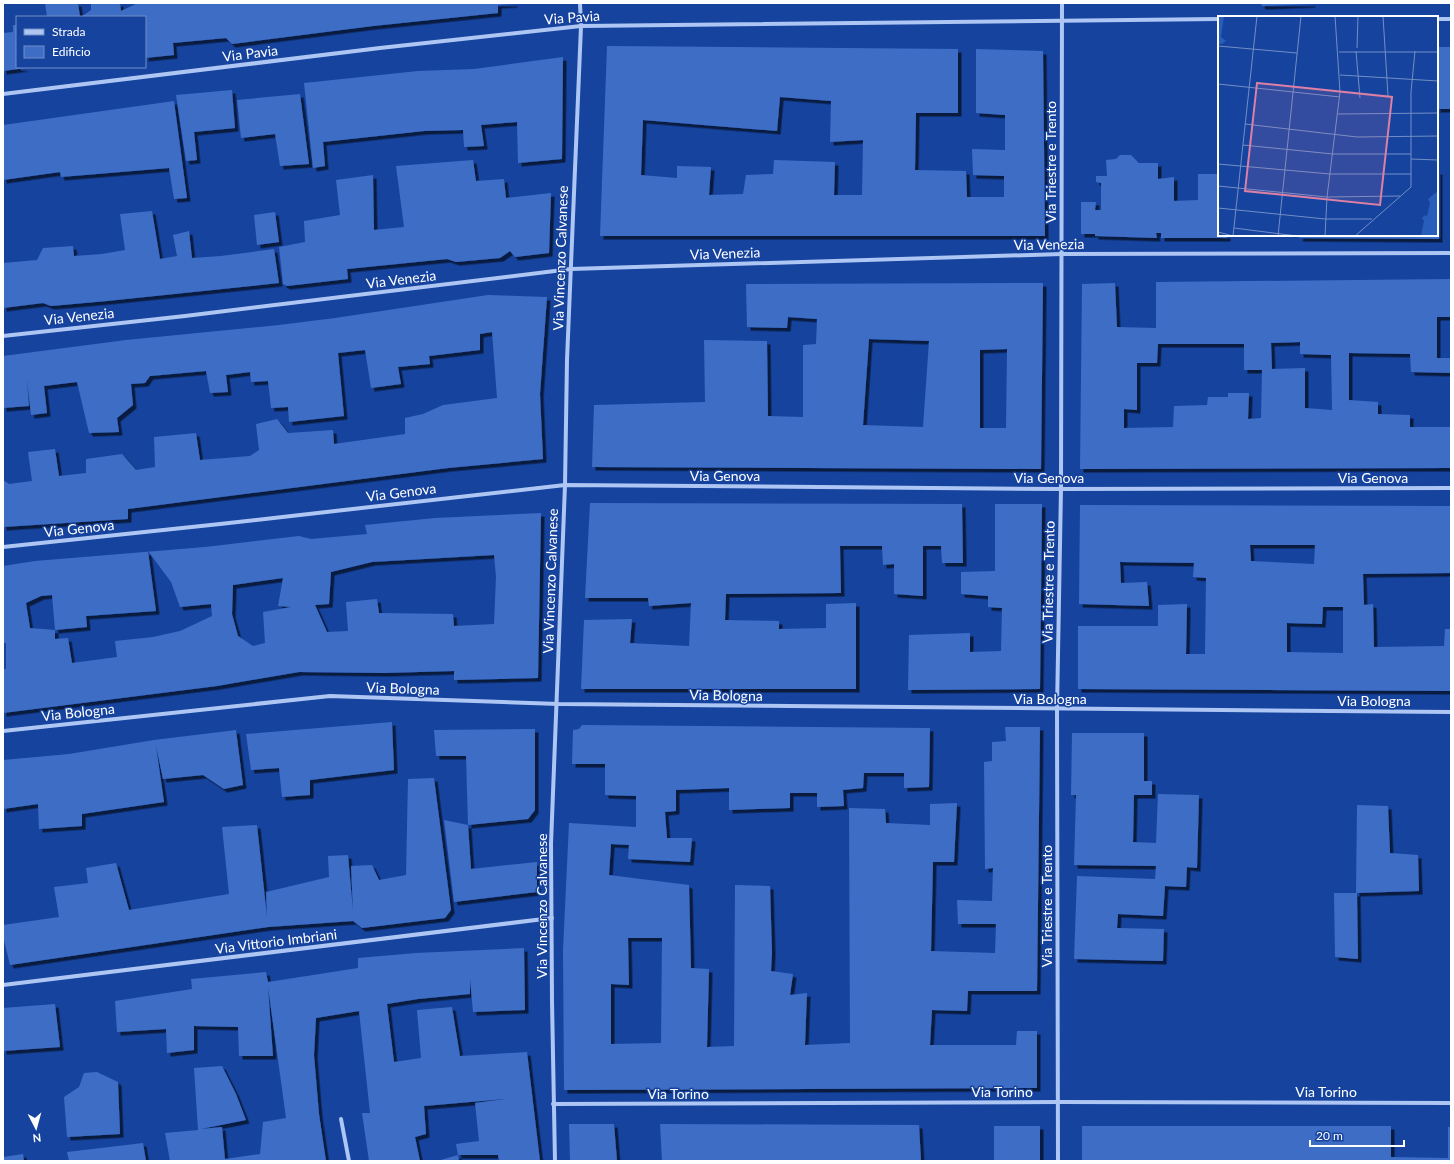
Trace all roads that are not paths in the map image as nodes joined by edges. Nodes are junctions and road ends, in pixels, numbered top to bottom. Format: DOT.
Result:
graph roads {
  1 [pos="580,3"];
  2 [pos="1062,3"];
  3 [pos="1438,18"];
  4 [pos="1218,19"];
  5 [pos="1451,19"];
  6 [pos="1062,20"];
  7 [pos="581,26"];
  8 [pos="3,94"];
  9 [pos="1451,253"];
  10 [pos="1062,254"];
  11 [pos="571,269"];
  12 [pos="3,336"];
  13 [pos="565,484"];
  14 [pos="1451,488"];
  15 [pos="1061,489"];
  16 [pos="3,547"];
  17 [pos="558,704"];
  18 [pos="1057,709"];
  19 [pos="1451,712"];
  20 [pos="3,731"];
  21 [pos="552,918"];
  22 [pos="3,985"];
  23 [pos="1058,1102"];
  24 [pos="1451,1103"];
  25 [pos="553,1104"];
  26 [pos="341,1119"];
  27 [pos="349,1161"];
  28 [pos="555,1161"];
  29 [pos="1058,1161"];
  1 -- 7 [label="street, Via Vincenzo Calvanese"];
  2 -- 6 [label="street, Via Triestre e Trento"];
  3 -- 5 [label="street"];
  4 -- 6 [label="street, Via Pavia"];
  6 -- 7 [label="street, Via Pavia"];
  6 -- 10 [label="street, Via Triestre e Trento"];
  7 -- 8 [label="street, Via Pavia"];
  7 -- 11 [label="street, Via Vincenzo Calvanese"];
  9 -- 10 [label="street, Via Venezia"];
  10 -- 11 [label="street, Via Venezia"];
  10 -- 15 [label="street, Via Triestre e Trento"];
  11 -- 12 [label="street, Via Venezia"];
  11 -- 13 [label="street, Via Vincenzo Calvanese"];
  13 -- 15 [label="street, Via Genova"];
  13 -- 16 [label="street, Via Genova"];
  13 -- 17 [label="street, Via Vincenzo Calvanese"];
  14 -- 15 [label="street, Via Genova"];
  15 -- 18 [label="street, Via Triestre e Trento"];
  17 -- 18 [label="street, Via Bologna"];
  17 -- 20 [label="street, Via Bologna"];
  17 -- 21 [label="street, Via Vincenzo Calvanese"];
  18 -- 19 [label="street, Via Bologna"];
  18 -- 23 [label="street, Via Triestre e Trento"];
  21 -- 22 [label="street, Via Vittorio Imbriani"];
  21 -- 25 [label="street, Via Vincenzo Calvanese"];
  23 -- 24 [label="street, Via Torino"];
  23 -- 25 [label="street, Via Torino"];
  23 -- 29 [label="street, Via Triestre e Trento"];
  25 -- 28 [label="street, Via Vincenzo Calvanese"];
  26 -- 27 [label="street"];
}
